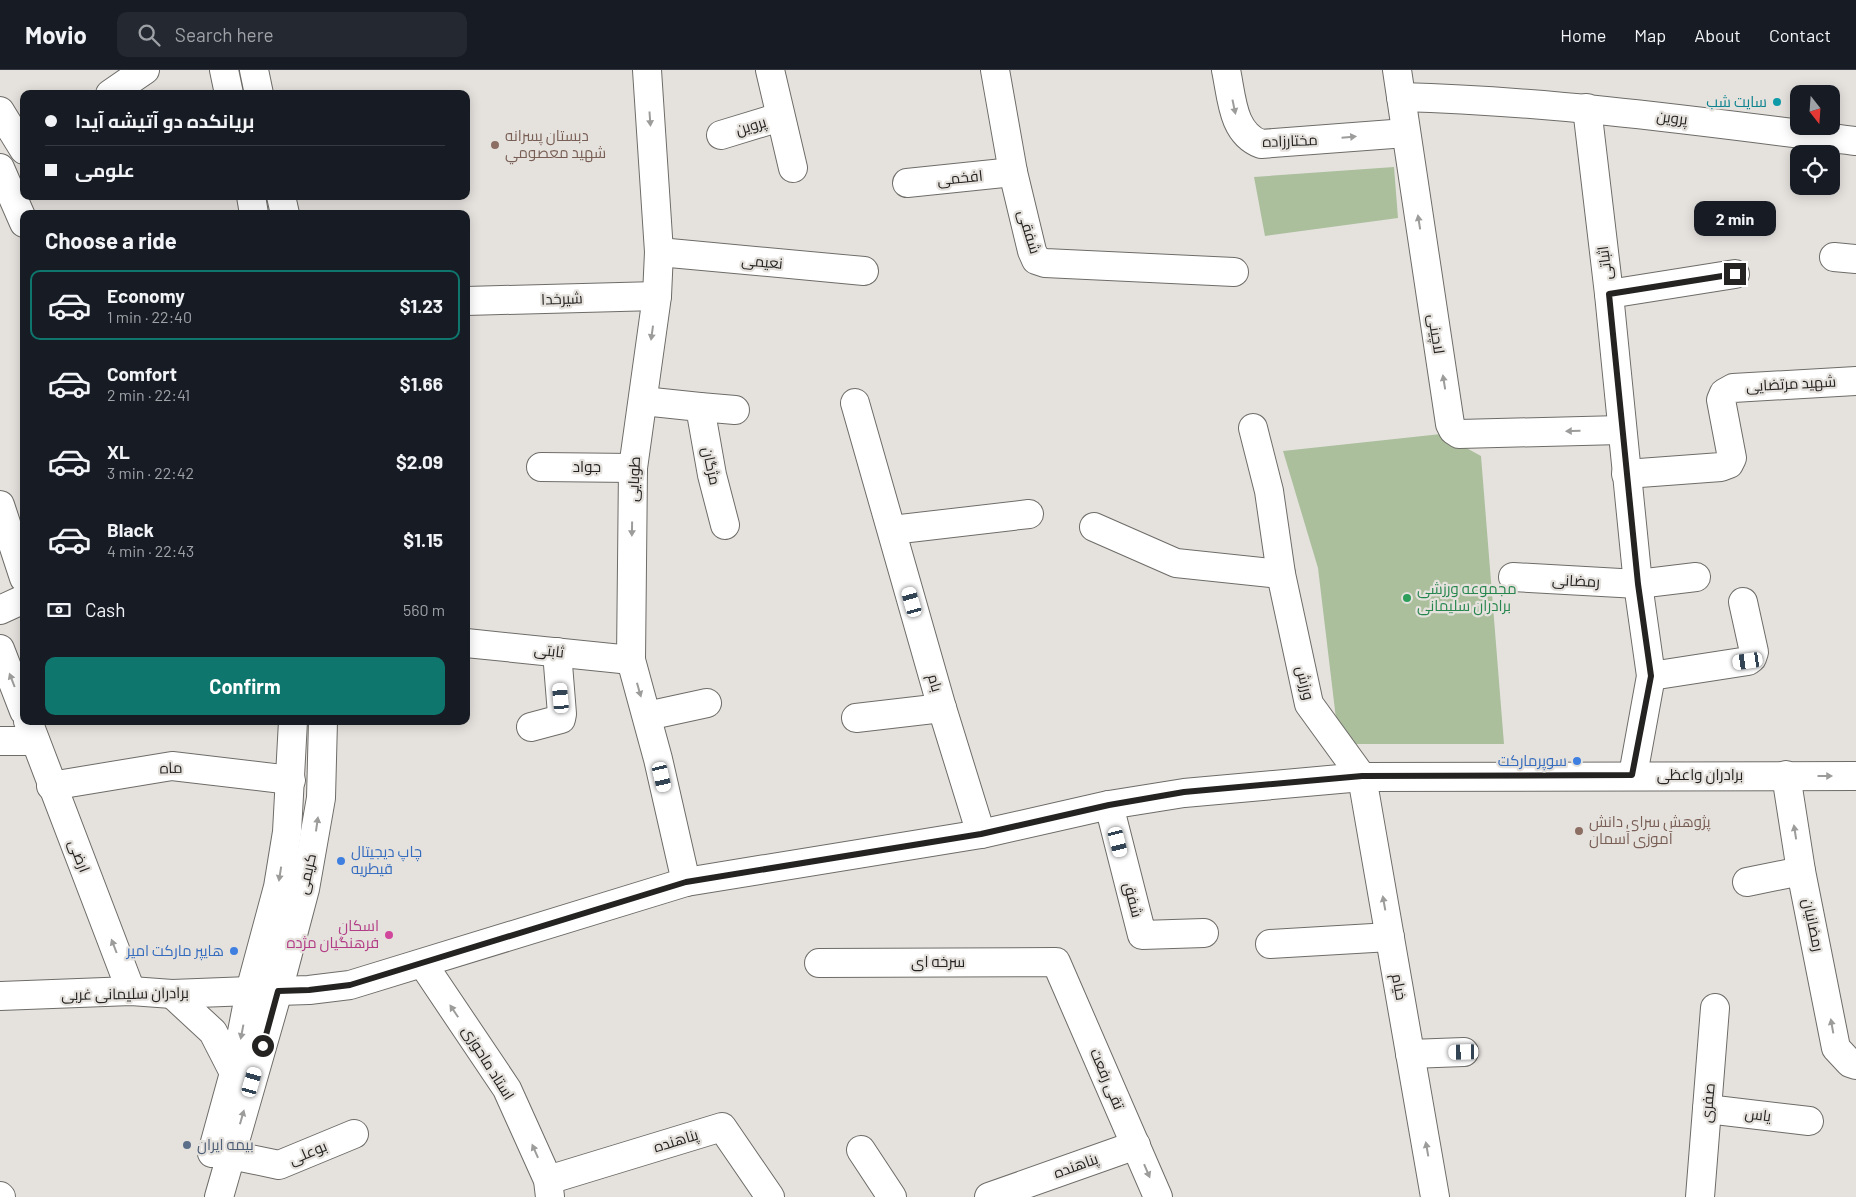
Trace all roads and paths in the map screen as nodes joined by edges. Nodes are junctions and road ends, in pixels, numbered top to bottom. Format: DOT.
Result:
graph roads {
  1 [pos="145,70"];
  2 [pos="224,70"];
  3 [pos="254,70"];
  4 [pos="647,70"];
  5 [pos="770,70"];
  6 [pos="995,70"];
  7 [pos="1226,70"];
  8 [pos="1397,70"];
  9 [pos="116,90"];
  10 [pos="228,90"];
  11 [pos="258,90"];
  12 [pos="1401,97"];
  13 [pos="1587,108"];
  14 [pos="0,111"];
  15 [pos="780,117"];
  16 [pos="1406,133"];
  17 [pos="722,135"];
  18 [pos="1856,141"];
  19 [pos="20,145"];
  20 [pos="20,155"];
  21 [pos="0,168"];
  22 [pos="793,168"];
  23 [pos="1013,172"];
  24 [pos="907,183"];
  25 [pos="20,214"];
  26 [pos="659,252"];
  27 [pos="864,271"];
  28 [pos="1234,272"];
  29 [pos="1735,274"];
  30 [pos="1609,294"];
  31 [pos="658,296"];
  32 [pos="470,302"];
  33 [pos="1856,380"];
  34 [pos="643,400"];
  35 [pos="855,403"];
  36 [pos="700,408"];
  37 [pos="735,410"];
  38 [pos="1252,428"];
  39 [pos="1622,430"];
  40 [pos="541,467"];
  41 [pos="633,468"];
  42 [pos="1626,474"];
  43 [pos="0,505"];
  44 [pos="1029,514"];
  45 [pos="725,525"];
  46 [pos="1094,527"];
  47 [pos="892,530"];
  48 [pos="20,566"];
  49 [pos="1281,574"];
  50 [pos="1696,577"];
  51 [pos="1514,578"];
  52 [pos="1638,584"];
  53 [pos="20,601"];
  54 [pos="1743,602"];
  55 [pos="0,610"];
  56 [pos="470,643"];
  57 [pos="0,649"];
  58 [pos="557,652"];
  59 [pos="631,660"];
  60 [pos="1651,676"];
  61 [pos="20,700"];
  62 [pos="707,703"];
  63 [pos="942,708"];
  64 [pos="647,716"];
  65 [pos="856,718"];
  66 [pos="293,725"];
  67 [pos="323,725"];
  68 [pos="531,727"];
  69 [pos="32,731"];
  70 [pos="0,741"];
  71 [pos="1632,775"];
  72 [pos="1362,776"];
  73 [pos="1786,776"];
  74 [pos="1856,776"];
  75 [pos="291,780"];
  76 [pos="51,786"];
  77 [pos="1109,805"];
  78 [pos="981,834"];
  79 [pos="1801,871"];
  80 [pos="686,882"];
  81 [pos="1748,882"];
  82 [pos="1204,934"];
  83 [pos="1390,937"];
  84 [pos="1270,944"];
  85 [pos="1056,962"];
  86 [pos="820,963"];
  87 [pos="423,964"];
  88 [pos="131,991"];
  89 [pos="250,991"];
  90 [pos="278,991"];
  91 [pos="172,994"];
  92 [pos="0,996"];
  93 [pos="1715,1008"];
  94 [pos="1464,1052"];
  95 [pos="1410,1054"];
  96 [pos="1856,1065"];
  97 [pos="234,1073"];
  98 [pos="1707,1109"];
  99 [pos="1809,1121"];
  100 [pos="354,1134"];
  101 [pos="1136,1145"];
  102 [pos="861,1150"];
  103 [pos="231,1155"];
  104 [pos="549,1188"];
  105 [pos="201,1197"];
  106 [pos="219,1197"];
  107 [pos="770,1197"];
  108 [pos="892,1197"];
  109 [pos="989,1197"];
  110 [pos="1158,1197"];
  111 [pos="1435,1197"];
  112 [pos="1700,1197"];
  1 -- 9 [label="street"];
  2 -- 10 [label="street"];
  3 -- 11 [label="street"];
  4 -- 26 [label="street, طوبایی, one-way"];
  5 -- 15 [label="street, پروین"];
  6 -- 23 [label="street, شفقی"];
  7 -- 16 [label="street, مختارزاده, one-way"];
  8 -- 12 [label="street, لاچینی"];
  12 -- 13 [label="street, پروین"];
  12 -- 16 [label="street, لاچینی"];
  13 -- 18 [label="street, پروین"];
  13 -- 30 [label="street, اثباتی"];
  14 -- 19 [label="street"];
  15 -- 17 [label="street, پروین"];
  15 -- 22 [label="street, پروین"];
  39 -- 16 [label="street, لاچینی, one-way"];
  20 -- 21 [label="street"];
  21 -- 25 [label="street"];
  23 -- 24 [label="street, افخمی"];
  23 -- 28 [label="street, شفقی"];
  26 -- 27 [label="street, نعیمی"];
  26 -- 31 [label="street, طوبایی"];
  29 -- 30 [label="street"];
  30 -- 39 [label="street, اثباتی"];
  31 -- 32 [label="street, شیرخدا"];
  31 -- 34 [label="street, طوبایی, one-way"];
  33 -- 42 [label="street, شهید مرتضایی"];
  34 -- 36 [label="street"];
  34 -- 41 [label="street, طوبایی"];
  35 -- 47 [label="street, بام"];
  36 -- 37 [label="street"];
  36 -- 45 [label="street, مژگان"];
  38 -- 49 [label="street, ورزش"];
  39 -- 42 [label="street, اثباتی"];
  40 -- 41 [label="street, جواد"];
  41 -- 59 [label="street, طوبایی, one-way"];
  42 -- 52 [label="street, اثباتی"];
  43 -- 48 [label="street"];
  44 -- 47 [label="street"];
  46 -- 49 [label="street"];
  47 -- 63 [label="street, بام"];
  49 -- 72 [label="street, ورزش"];
  50 -- 52 [label="street, رمضانی"];
  51 -- 52 [label="street, رمضانی"];
  52 -- 60 [label="street, اثباتی"];
  53 -- 55 [label="street"];
  54 -- 60 [label="street"];
  56 -- 58 [label="street, ثابتی"];
  61 -- 57 [label="street, one-way"];
  58 -- 59 [label="street, ثابتی"];
  58 -- 68 [label="street"];
  59 -- 64 [label="street, طوبایی, one-way"];
  60 -- 71 [label="street, اثباتی"];
  62 -- 64 [label="street"];
  63 -- 65 [label="street"];
  63 -- 78 [label="street, بام"];
  64 -- 80 [label="street, طوبایی"];
  66 -- 75 [label="street, کریمی"];
  90 -- 67 [label="street, کریمی, one-way"];
  69 -- 70 [label="street"];
  69 -- 76 [label="street, ارضی"];
  71 -- 72 [label="street, برادران واعظی"];
  71 -- 73 [label="street, برادران واعظی"];
  72 -- 77 [label="street, برادران واعظی"];
  83 -- 72 [label="street, خیام, one-way"];
  73 -- 74 [label="street, برادران واعظی, one-way"];
  79 -- 73 [label="street, رمضانیان, one-way"];
  75 -- 76 [label="street, ماه"];
  75 -- 89 [label="street, کریمی, one-way"];
  88 -- 76 [label="street, ارضی, one-way"];
  77 -- 78 [label="street, برادران واعظی"];
  77 -- 82 [label="street, شفق"];
  78 -- 80 [label="street, برادران واعظی"];
  79 -- 81 [label="street"];
  96 -- 79 [label="street, رمضانیان, one-way"];
  80 -- 87 [label="street, برادران واعظی"];
  83 -- 84 [label="street"];
  83 -- 95 [label="street, خیام"];
  85 -- 86 [label="street, سرخه ای"];
  85 -- 101 [label="street, تقی رفعت"];
  87 -- 90 [label="street, برادران واعظی"];
  104 -- 87 [label="street, استاد ماحوزی, one-way"];
  88 -- 91 [label="street, برادران سلیمانی غربی"];
  88 -- 92 [label="street, برادران سلیمانی غربی"];
  89 -- 90 [label="street, برادران سلیمانی غربی"];
  89 -- 91 [label="street, برادران سلیمانی غربی"];
  89 -- 97 [label="street, کریمی, one-way"];
  103 -- 90 [label="street, کریمی, one-way"];
  91 -- 97 [label="street"];
  93 -- 98 [label="street, صفری"];
  94 -- 95 [label="street"];
  111 -- 95 [label="street, خیام, one-way"];
  97 -- 105 [label="street, کریمی"];
  98 -- 99 [label="street, یاس"];
  98 -- 112 [label="street, صفری"];
  100 -- 103 [label="street, بوعلی"];
  101 -- 109 [label="street, پناهنده"];
  101 -- 110 [label="street, تقی رفعت, one-way"];
  102 -- 108 [label="street"];
  103 -- 106 [label="street, کریمی"];
  104 -- 107 [label="street, پناهنده"];
}
